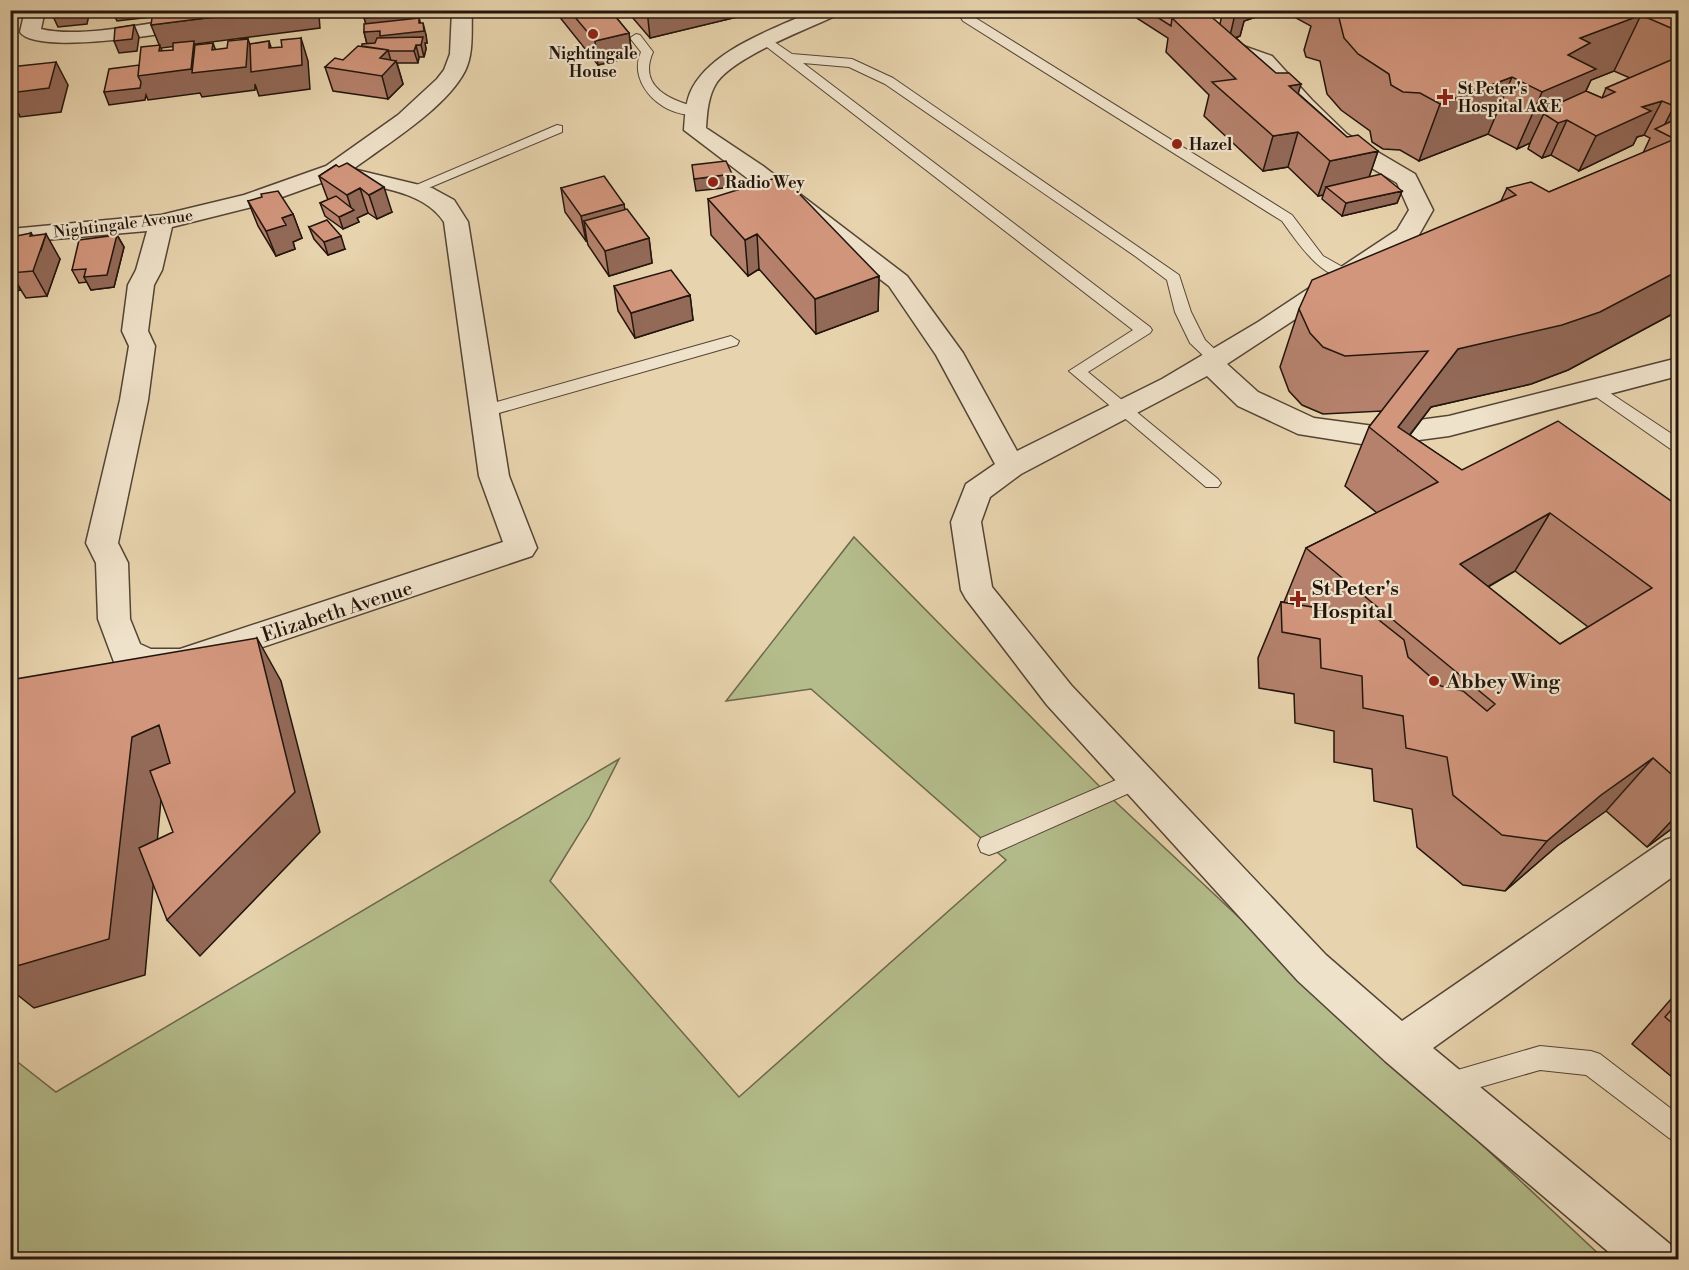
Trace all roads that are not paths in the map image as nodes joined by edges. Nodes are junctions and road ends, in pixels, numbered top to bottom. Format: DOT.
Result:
graph roads {
  1 [pos="35,10"];
  2 [pos="462,10"];
  3 [pos="833,10"];
  4 [pos="974,10"];
  5 [pos="1168,10"];
  6 [pos="215,20"];
  7 [pos="636,38"];
  8 [pos="767,41"];
  9 [pos="791,58"];
  10 [pos="695,111"];
  11 [pos="557,129"];
  12 [pos="334,171"];
  13 [pos="414,189"];
  14 [pos="161,222"];
  15 [pos="10,236"];
  16 [pos="1420,247"];
  17 [pos="1378,254"];
  18 [pos="1347,274"];
  19 [pos="731,340"];
  20 [pos="1212,361"];
  21 [pos="1678,367"];
  22 [pos="1595,388"];
  23 [pos="1123,410"];
  24 [pos="485,411"];
  25 [pos="1678,446"];
  26 [pos="1011,467"];
  27 [pos="1212,483"];
  28 [pos="1137,780"];
  29 [pos="989,845"];
  30 [pos="1678,852"];
  31 [pos="1401,1047"];
  32 [pos="1446,1085"];
  33 [pos="1678,1130"];
  34 [pos="1654,1260"];
  1 -- 6 [label="street"];
  2 -- 12 [label="street, Nightingale Avenue"];
  3 -- 8 [label="street"];
  4 -- 18 [label="lane"];
  5 -- 17 [label="street"];
  7 -- 10 [label="lane"];
  8 -- 9 [label="lane"];
  8 -- 10 [label="street"];
  9 -- 20 [label="lane"];
  9 -- 23 [label="lane"];
  10 -- 26 [label="street"];
  11 -- 13 [label="lane"];
  12 -- 13 [label="street, Elizabeth Avenue"];
  12 -- 14 [label="street, Nightingale Avenue"];
  13 -- 24 [label="street, Elizabeth Avenue"];
  14 -- 15 [label="street, Nightingale Avenue"];
  14 -- 24 [label="street, Elizabeth Avenue"];
  16 -- 17 [label="lane"];
  17 -- 18 [label="street"];
  18 -- 20 [label="street"];
  19 -- 24 [label="lane"];
  20 -- 22 [label="street"];
  20 -- 23 [label="street"];
  21 -- 22 [label="street"];
  22 -- 25 [label="lane"];
  23 -- 26 [label="street"];
  23 -- 27 [label="lane"];
  26 -- 28 [label="street"];
  28 -- 29 [label="lane"];
  28 -- 31 [label="street"];
  30 -- 31 [label="street"];
  31 -- 32 [label="street"];
  32 -- 33 [label="lane"];
  32 -- 34 [label="street"];
}
